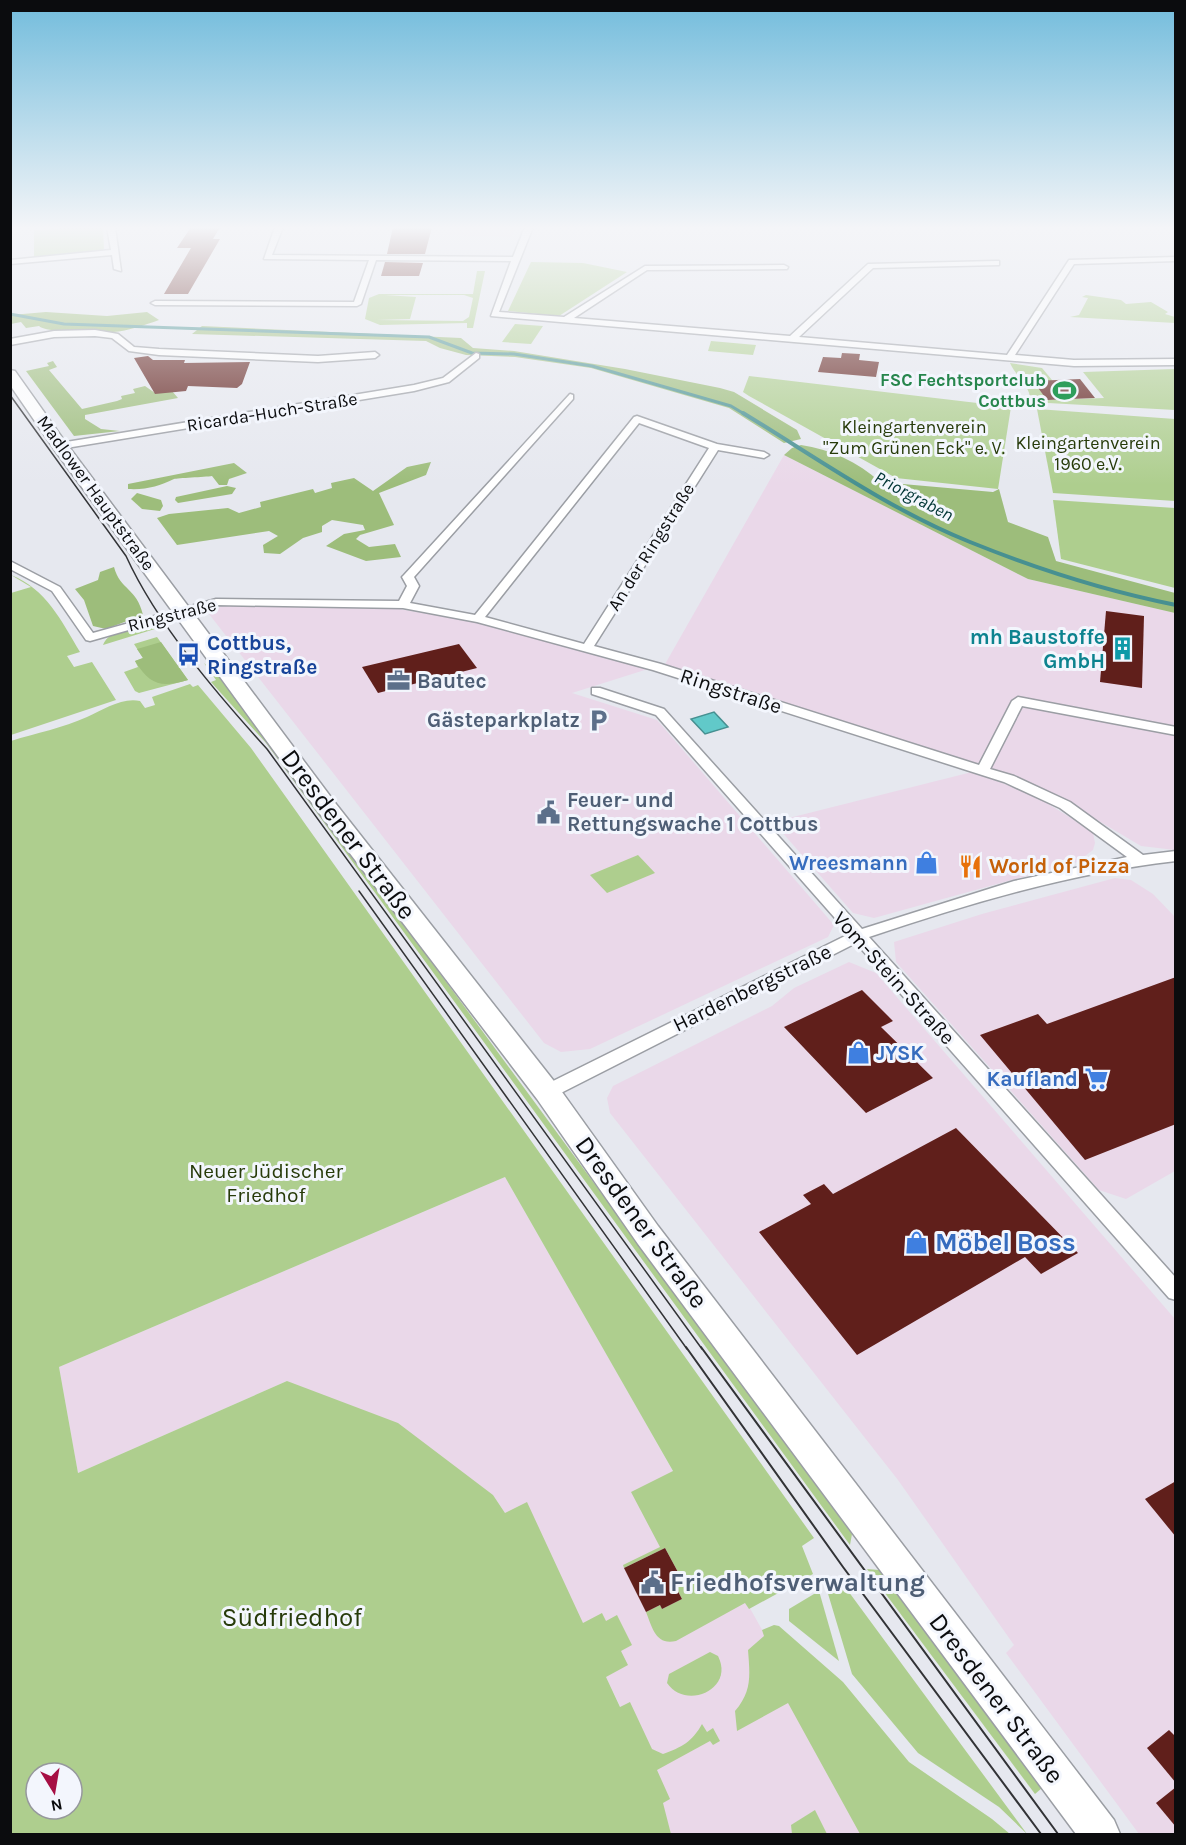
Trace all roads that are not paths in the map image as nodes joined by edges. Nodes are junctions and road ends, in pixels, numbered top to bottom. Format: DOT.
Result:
graph roads {
  1 [pos="494,313"];
  2 [pos="576,313"];
  3 [pos="820,313"];
  4 [pos="1039,313"];
  5 [pos="566,320"];
  6 [pos="793,338"];
  7 [pos="10,342"];
  8 [pos="375,355"];
  9 [pos="476,356"];
  10 [pos="1010,357"];
  11 [pos="1176,362"];
  12 [pos="10,374"];
  13 [pos="570,397"];
  14 [pos="60,446"];
  15 [pos="715,447"];
  16 [pos="764,455"];
  17 [pos="10,564"];
  18 [pos="403,605"];
  19 [pos="183,610"];
  20 [pos="478,619"];
  21 [pos="587,648"];
  22 [pos="596,691"];
  23 [pos="1176,730"];
  24 [pos="983,770"];
  25 [pos="1176,856"];
  26 [pos="1134,861"];
  27 [pos="857,936"];
  28 [pos="547,1092"];
  29 [pos="1176,1292"];
  30 [pos="1100,1834"];
  1 -- 5 [label="street"];
  2 -- 5 [label="street"];
  3 -- 6 [label="street"];
  4 -- 10 [label="street"];
  5 -- 6 [label="street"];
  6 -- 10 [label="street"];
  7 -- 8 [label="street"];
  9 -- 14 [label="street, Ricarda-Huch-Straße"];
  10 -- 11 [label="street"];
  12 -- 14 [label="main road, Madlower Hauptstraße"];
  13 -- 18 [label="street"];
  14 -- 19 [label="main road, Madlower Hauptstraße"];
  15 -- 16 [label="street"];
  15 -- 20 [label="street"];
  15 -- 21 [label="street, An der Ringstraße"];
  17 -- 19 [label="street, Ringstraße"];
  18 -- 19 [label="street, Ringstraße"];
  18 -- 20 [label="street, Ringstraße"];
  19 -- 28 [label="main road, Dresdener Straße"];
  20 -- 21 [label="street, Ringstraße"];
  21 -- 24 [label="street, Ringstraße"];
  22 -- 27 [label="street, Vom-Stein-Straße"];
  23 -- 24 [label="street"];
  24 -- 26 [label="street, Ringstraße"];
  25 -- 26 [label="street, Hardenbergstraße"];
  26 -- 27 [label="street, Hardenbergstraße"];
  27 -- 28 [label="street, Hardenbergstraße"];
  27 -- 29 [label="street, Vom-Stein-Straße"];
  28 -- 30 [label="main road, Dresdener Straße"];
}
